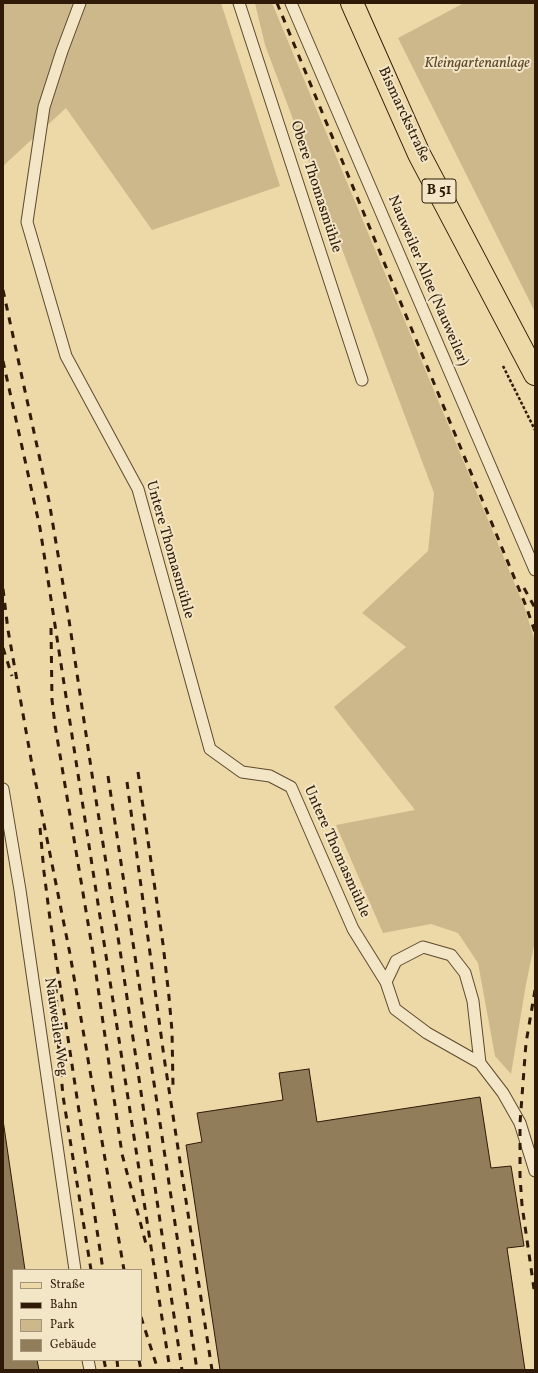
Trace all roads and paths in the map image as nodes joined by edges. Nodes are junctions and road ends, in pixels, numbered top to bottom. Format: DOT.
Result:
graph roads {
  1 [pos="80,3"];
  2 [pos="239,3"];
  3 [pos="291,3"];
  4 [pos="352,3"];
  5 [pos="535,374"];
  6 [pos="362,380"];
  7 [pos="535,570"];
  8 [pos="3,788"];
  9 [pos="386,982"];
  10 [pos="480,1063"];
  11 [pos="535,1171"];
  12 [pos="75,1269"];
  1 -- 9 [label="lane, Untere Thomasmühle"];
  2 -- 6 [label="lane, Obere Thomasmühle"];
  3 -- 7 [label="lane, Nauweiler Allee (Nauweiler)"];
  4 -- 5 [label="main road, Bismarckstraße / B 51"];
  8 -- 12 [label="lane, Nauweiler Weg"];
  9 -- 10 [label="lane, Untere Thomasmühle"];
  9 -- 10 [label="lane"];
  10 -- 11 [label="lane"];
}
